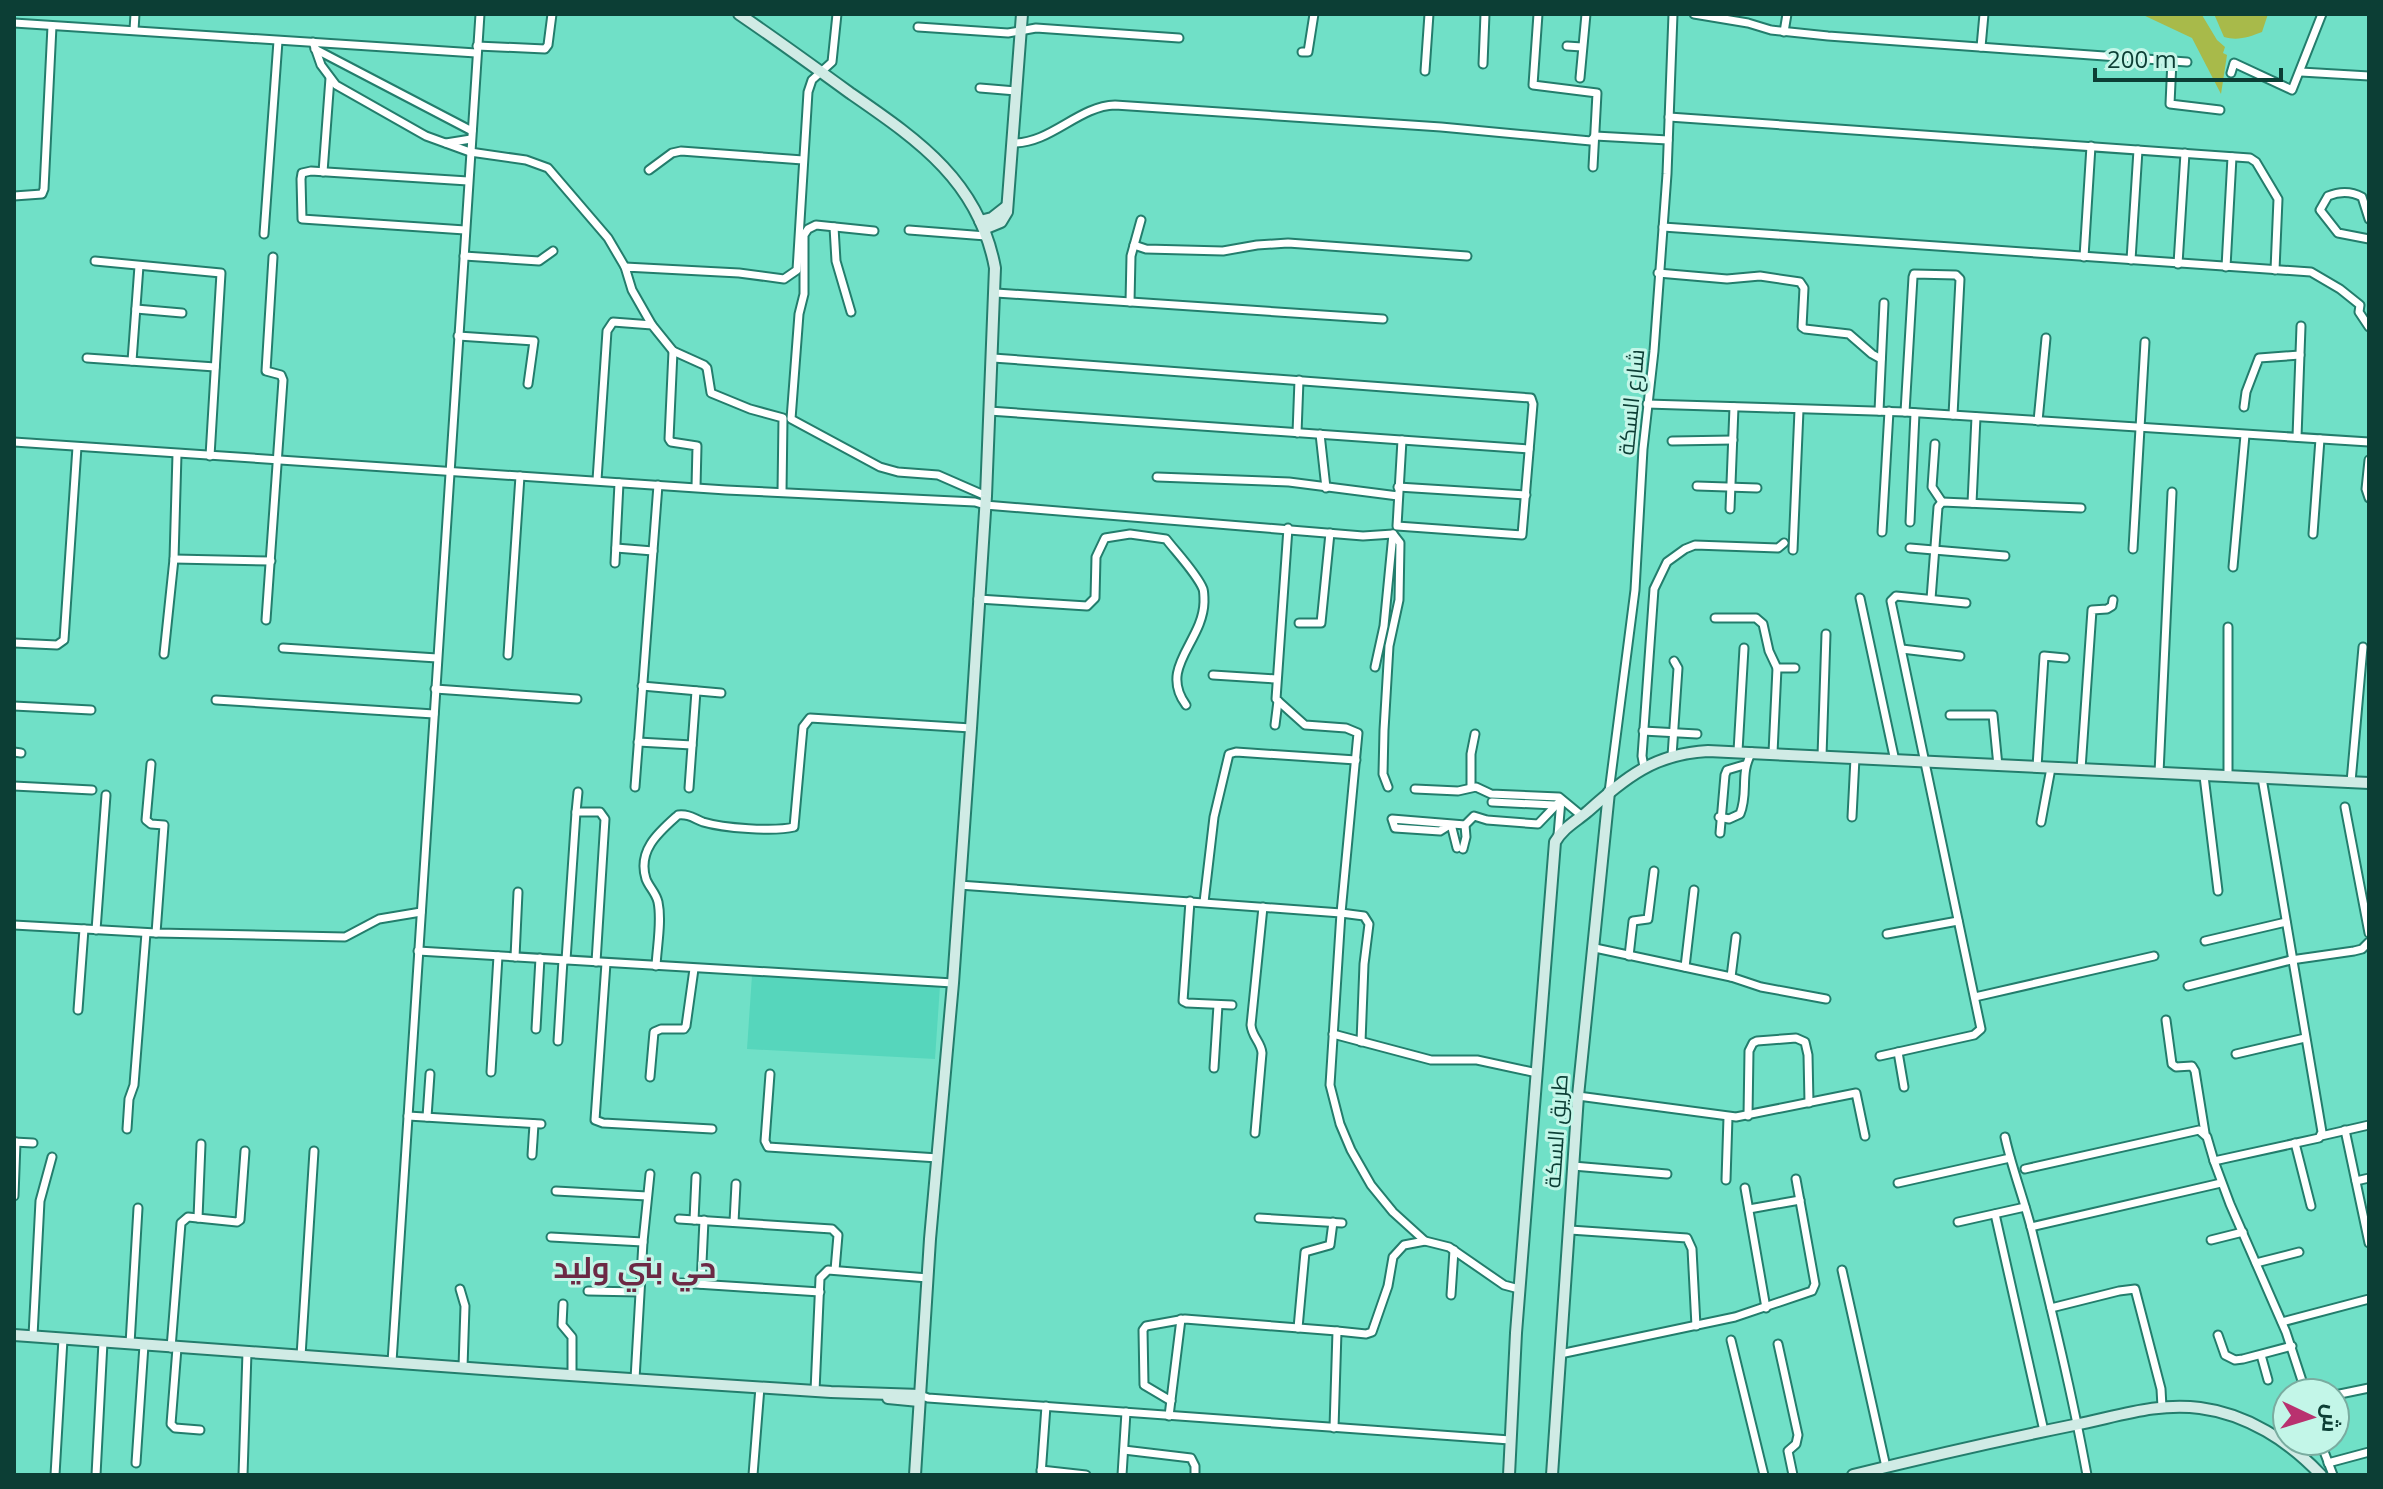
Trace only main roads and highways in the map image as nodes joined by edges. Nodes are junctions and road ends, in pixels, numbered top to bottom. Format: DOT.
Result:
graph roads {
  1 [pos="739,14"];
  2 [pos="1022,14"];
  3 [pos="1008,205"];
  4 [pos="1001,222"];
  5 [pos="983,229"];
  6 [pos="992,252"];
  7 [pos="2369,783"];
  8 [pos="1609,792"];
  9 [pos="14,1335"];
  10 [pos="921,1380"];
  11 [pos="901,1397"];
  12 [pos="921,1401"];
  13 [pos="915,1475"];
  14 [pos="1509,1475"];
  15 [pos="1552,1475"];
  16 [pos="1853,1475"];
  17 [pos="2321,1475"];
  1 -- 5 [label="main road"];
  2 -- 3 [label="main road"];
  3 -- 4 [label="main road"];
  3 -- 5 [label="main road"];
  4 -- 5 [label="main road"];
  4 -- 6 [label="main road"];
  5 -- 6 [label="main road"];
  6 -- 10 [label="main road"];
  7 -- 8 [label="main road"];
  8 -- 14 [label="main road"];
  8 -- 15 [label="main road, طريق السكة"];
  9 -- 11 [label="main road"];
  10 -- 11 [label="main road"];
  10 -- 12 [label="main road"];
  11 -- 12 [label="main road"];
  11 -- 12 [label="main road"];
  12 -- 13 [label="main road"];
  16 -- 17 [label="main road"];
}
